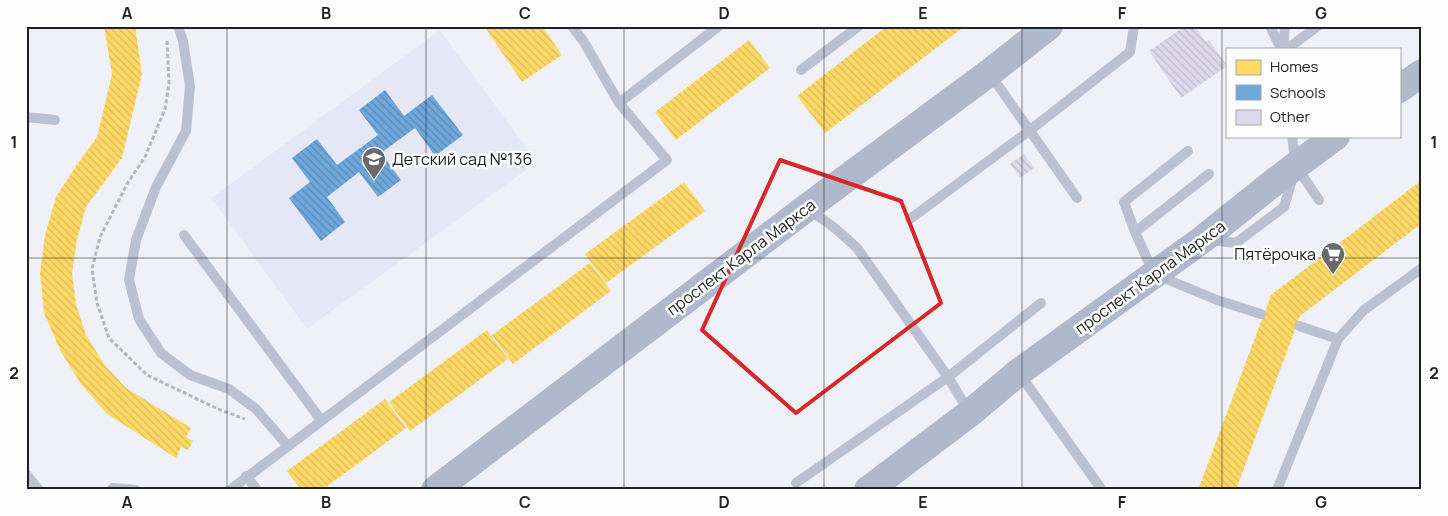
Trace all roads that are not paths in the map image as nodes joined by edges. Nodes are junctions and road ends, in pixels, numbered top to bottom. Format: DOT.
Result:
graph roads {
  1 [pos="178,26"];
  2 [pos="572,26"];
  3 [pos="718,26"];
  4 [pos="859,26"];
  5 [pos="1049,26"];
  6 [pos="1134,26"];
  7 [pos="1270,26"];
  8 [pos="1285,26"];
  9 [pos="1318,26"];
  10 [pos="1281,48"];
  11 [pos="1282,48"];
  12 [pos="1288,48"];
  13 [pos="801,70"];
  14 [pos="989,73"];
  15 [pos="1422,73"];
  16 [pos="1400,88"];
  17 [pos="619,103"];
  18 [pos="26,117"];
  19 [pos="54,120"];
  20 [pos="1029,132"];
  21 [pos="1292,138"];
  22 [pos="1333,138"];
  23 [pos="1188,151"];
  24 [pos="1296,166"];
  25 [pos="1209,174"];
  26 [pos="1077,198"];
  27 [pos="1319,200"];
  28 [pos="805,209"];
  29 [pos="910,219"];
  30 [pos="1135,232"];
  31 [pos="184,235"];
  32 [pos="1422,268"];
  33 [pos="1154,274"];
  34 [pos="1041,303"];
  35 [pos="1261,314"];
  36 [pos="1299,326"];
  37 [pos="1338,339"];
  38 [pos="1018,372"];
  39 [pos="948,378"];
  40 [pos="970,412"];
  41 [pos="321,420"];
  42 [pos="287,446"];
  43 [pos="27,474"];
  44 [pos="246,476"];
  45 [pos="796,482"];
  46 [pos="39,490"];
  47 [pos="111,490"];
  48 [pos="136,490"];
  49 [pos="230,490"];
  50 [pos="257,490"];
  51 [pos="435,490"];
  52 [pos="868,490"];
  53 [pos="1102,490"];
  54 [pos="1278,490"];
  1 -- 42 [label="lane"];
  2 -- 17 [label="lane"];
  3 -- 17 [label="lane"];
  4 -- 13 [label="lane"];
  5 -- 14 [label="main road, проспект Карла Маркса"];
  6 -- 20 [label="lane"];
  7 -- 10 [label="lane"];
  8 -- 11 [label="lane"];
  9 -- 12 [label="lane"];
  14 -- 20 [label="lane"];
  14 -- 28 [label="main road, проспект Карла Маркса"];
  15 -- 16 [label="main road"];
  17 -- 41 [label="lane"];
  18 -- 19 [label="lane"];
  20 -- 26 [label="lane"];
  20 -- 29 [label="lane"];
  21 -- 24 [label="lane"];
  22 -- 24 [label="main road, проспект Карла Маркса"];
  23 -- 30 [label="lane"];
  24 -- 27 [label="lane"];
  24 -- 33 [label="main road, проспект Карла Маркса"];
  25 -- 30 [label="lane"];
  28 -- 39 [label="lane"];
  28 -- 51 [label="main road, проспект Карла Маркса"];
  30 -- 33 [label="lane"];
  31 -- 41 [label="lane"];
  32 -- 37 [label="lane"];
  33 -- 35 [label="lane"];
  33 -- 38 [label="main road, проспект Карла Маркса"];
  34 -- 39 [label="lane"];
  36 -- 37 [label="lane"];
  37 -- 54 [label="lane"];
  38 -- 40 [label="main road, проспект Карла Маркса"];
  38 -- 53 [label="lane"];
  39 -- 40 [label="lane"];
  39 -- 45 [label="lane"];
  40 -- 52 [label="main road, проспект Карла Маркса"];
  41 -- 42 [label="lane"];
  42 -- 44 [label="lane"];
  43 -- 46 [label="lane"];
  44 -- 49 [label="lane"];
  44 -- 50 [label="lane"];
  47 -- 48 [label="lane"];
}
